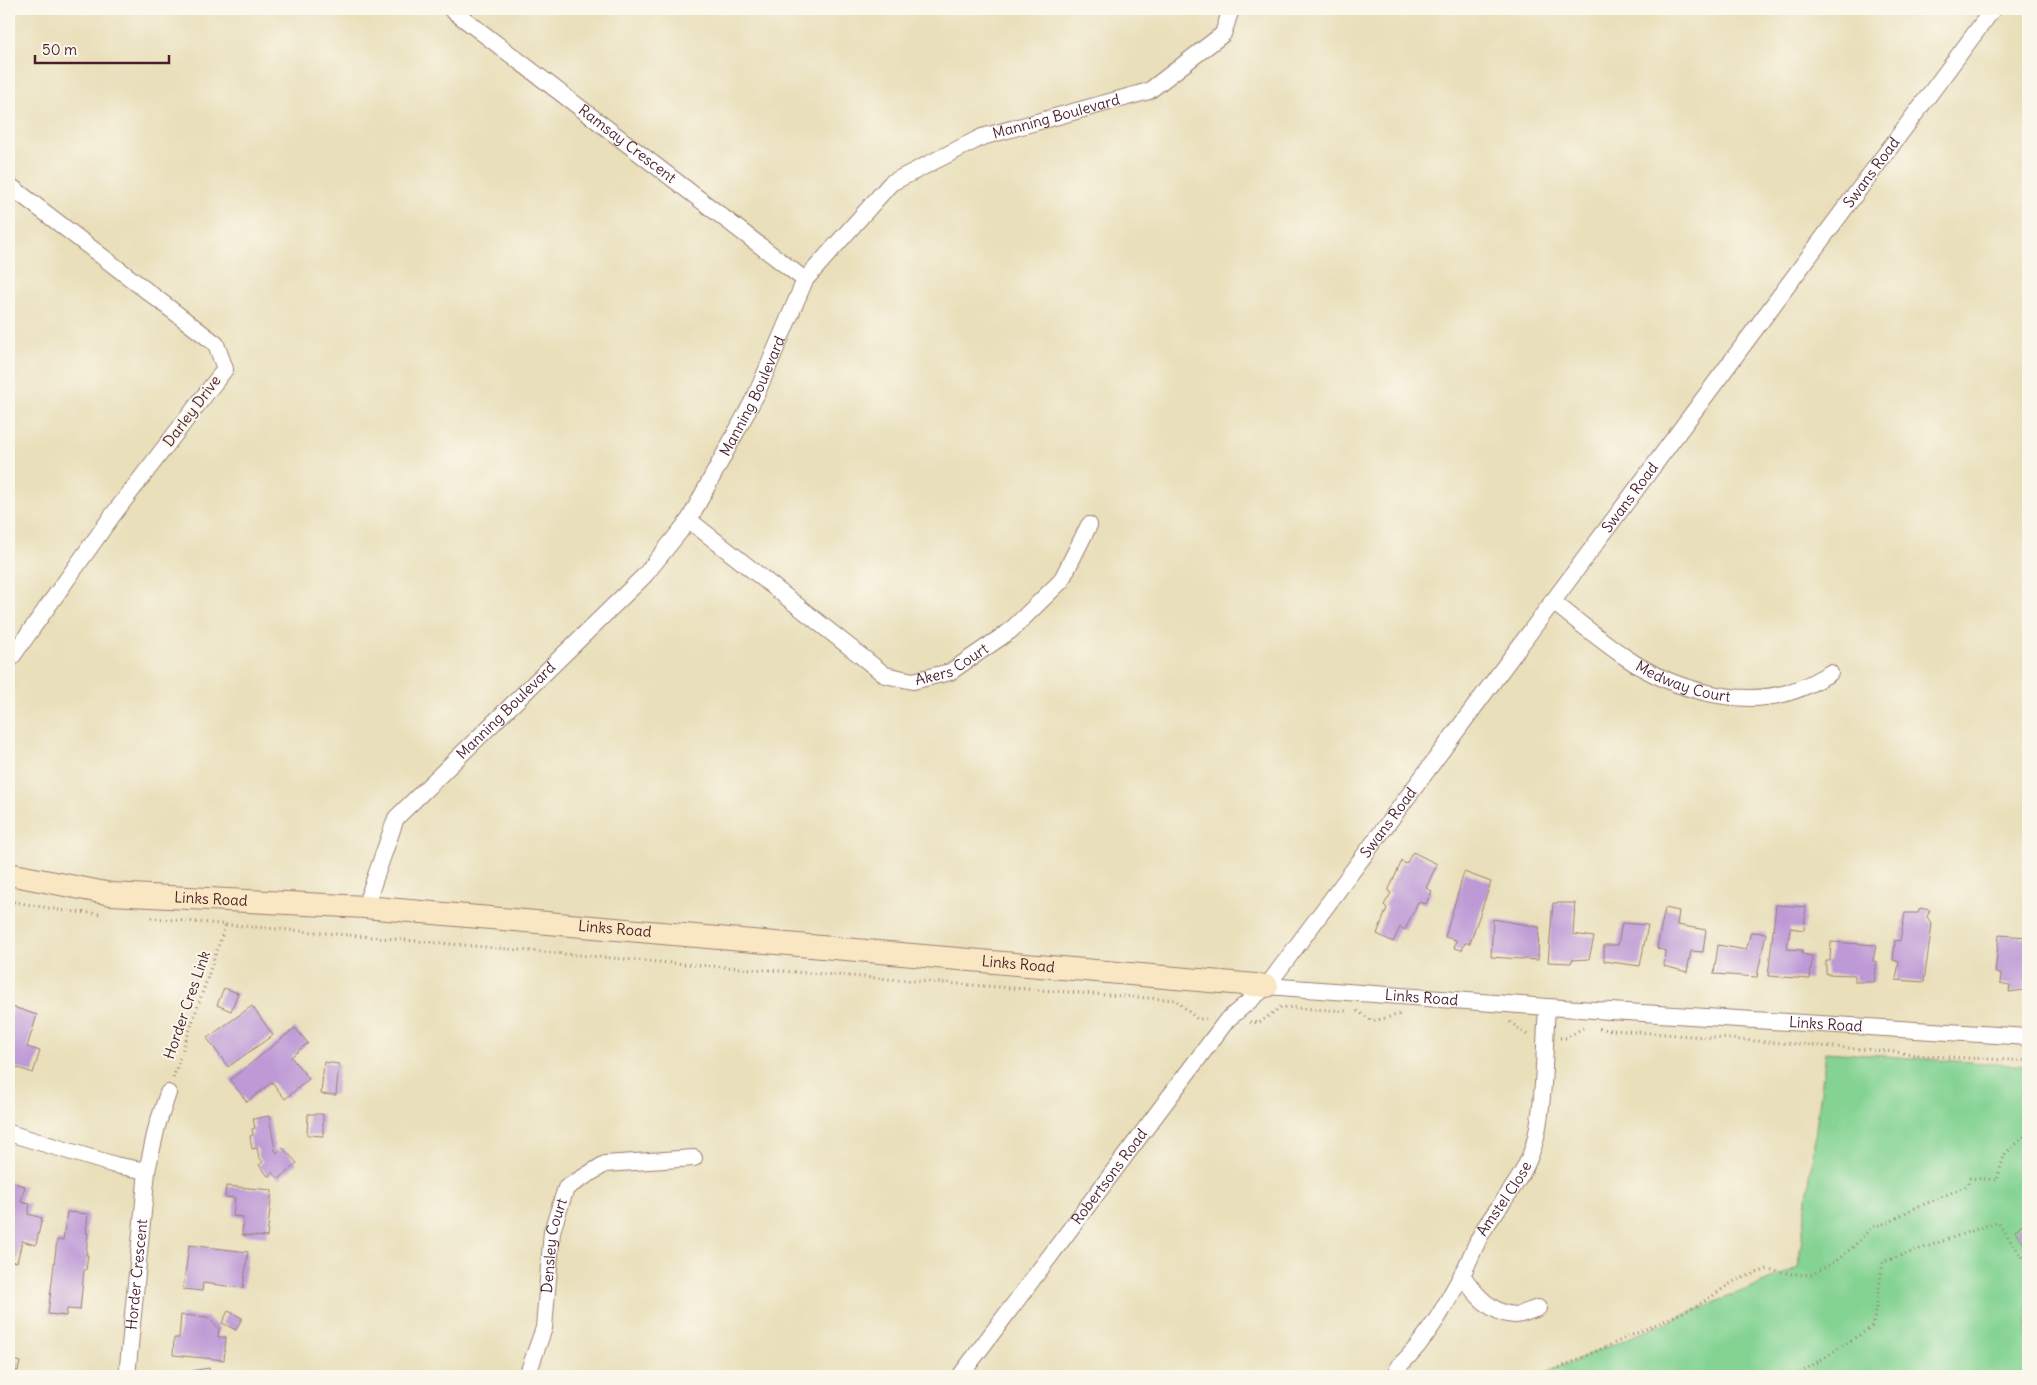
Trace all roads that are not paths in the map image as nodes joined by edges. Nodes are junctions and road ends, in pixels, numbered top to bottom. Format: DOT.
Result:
graph roads {
  1 [pos="451,9"];
  2 [pos="1231,9"];
  3 [pos="1993,9"];
  4 [pos="9,185"];
  5 [pos="805,280"];
  6 [pos="689,520"];
  7 [pos="1089,525"];
  8 [pos="1552,601"];
  9 [pos="9,661"];
  10 [pos="1830,673"];
  11 [pos="9,874"];
  12 [pos="365,907"];
  13 [pos="1267,986"];
  14 [pos="1547,1007"];
  15 [pos="2028,1037"];
  16 [pos="168,1093"];
  17 [pos="9,1133"];
  18 [pos="694,1158"];
  19 [pos="147,1171"];
  20 [pos="1462,1275"];
  21 [pos="1538,1308"];
  22 [pos="1398,1367"];
  23 [pos="127,1376"];
  24 [pos="527,1376"];
  25 [pos="960,1376"];
  1 -- 5 [label="street, Ramsay Crescent"];
  2 -- 5 [label="street, Manning Boulevard"];
  3 -- 8 [label="street, Swans Road"];
  4 -- 9 [label="street, Darley Drive"];
  5 -- 6 [label="street, Manning Boulevard"];
  6 -- 7 [label="street, Akers Court"];
  6 -- 12 [label="street, Manning Boulevard"];
  8 -- 10 [label="street, Medway Court"];
  8 -- 13 [label="street, Swans Road"];
  11 -- 12 [label="street, Links Road"];
  12 -- 13 [label="street, Links Road"];
  13 -- 14 [label="street, Links Road"];
  13 -- 25 [label="street, Robertsons Road"];
  14 -- 15 [label="street, Links Road"];
  14 -- 20 [label="street, Amstel Close"];
  16 -- 19 [label="street, Horder Crescent"];
  17 -- 19 [label="street"];
  18 -- 24 [label="street, Densley Court"];
  19 -- 23 [label="street, Horder Crescent"];
  20 -- 21 [label="street"];
  20 -- 22 [label="street, Amstel Close"];
}
